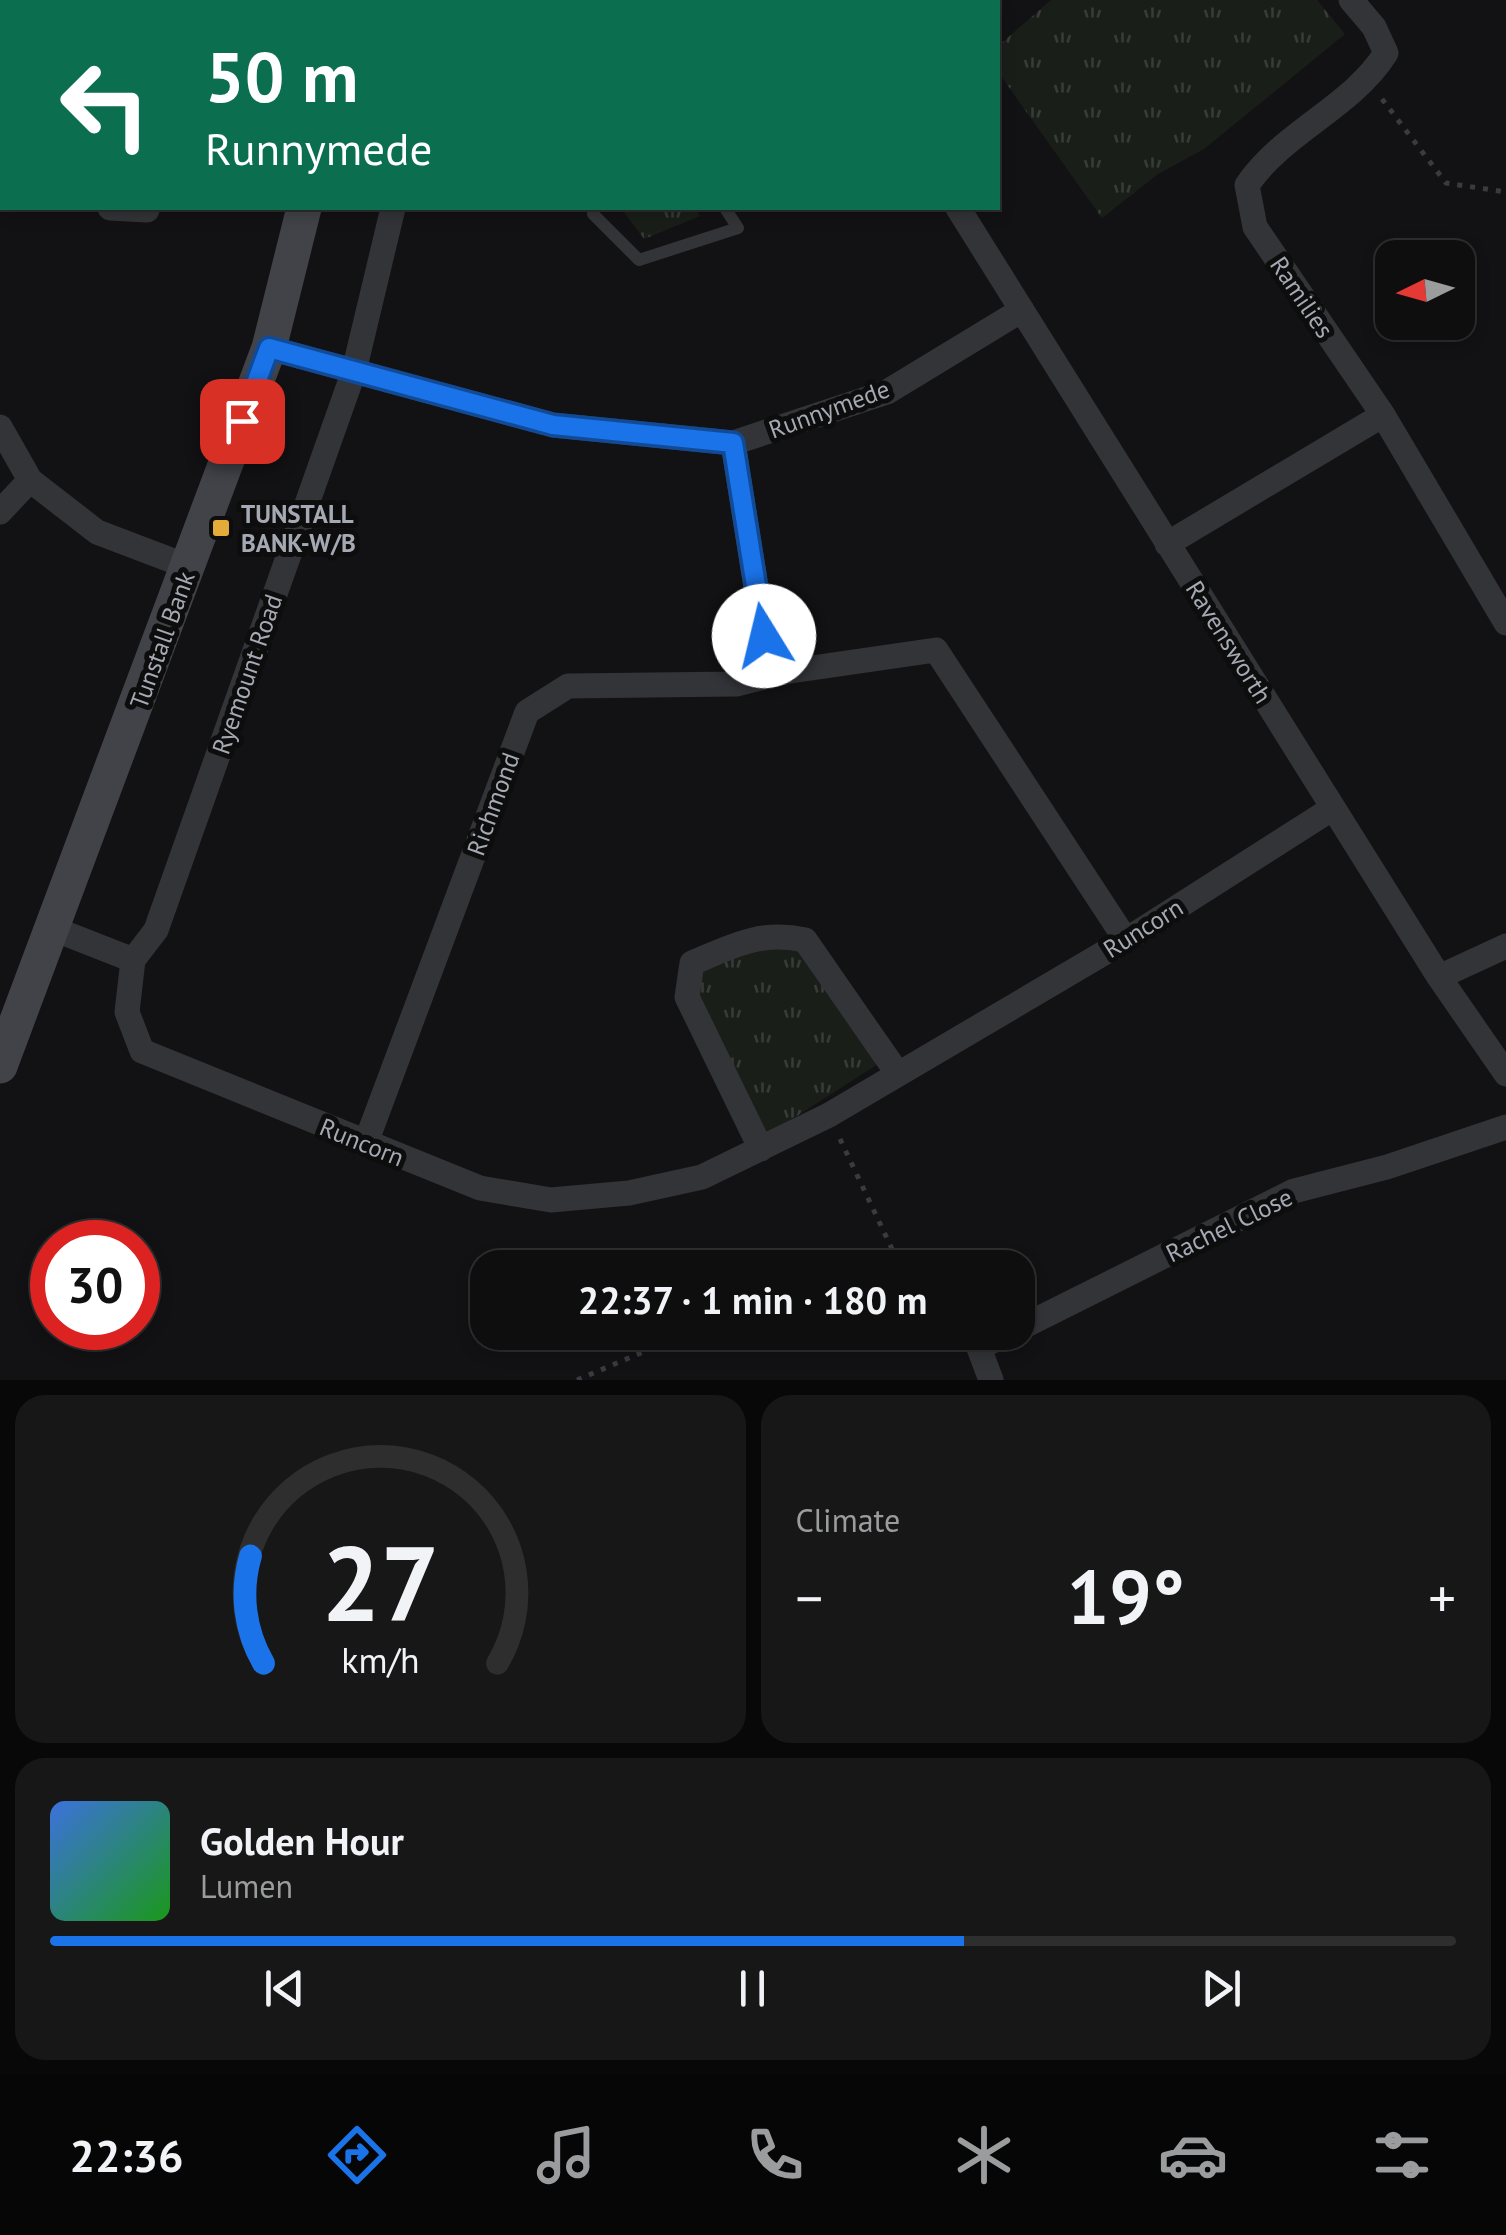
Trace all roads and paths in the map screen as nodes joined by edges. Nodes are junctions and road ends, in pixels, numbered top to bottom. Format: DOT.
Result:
graph roads {
  1 [pos="1351,0"];
  2 [pos="1368,81"];
  3 [pos="1506,192"];
  4 [pos="304,210"];
  5 [pos="393,210"];
  6 [pos="594,210"];
  7 [pos="727,210"];
  8 [pos="959,210"];
  9 [pos="1022,310"];
  10 [pos="269,348"];
  11 [pos="354,371"];
  12 [pos="1383,416"];
  13 [pos="0,427"];
  14 [pos="733,443"];
  15 [pos="30,480"];
  16 [pos="0,512"];
  17 [pos="1167,544"];
  18 [pos="189,567"];
  19 [pos="1506,623"];
  20 [pos="784,672"];
  21 [pos="1334,808"];
  22 [pos="54,929"];
  23 [pos="1126,940"];
  24 [pos="1506,946"];
  25 [pos="133,960"];
  26 [pos="1439,977"];
  27 [pos="0,1066"];
  28 [pos="898,1074"];
  29 [pos="1506,1074"];
  30 [pos="829,1115"];
  31 [pos="1506,1126"];
  32 [pos="365,1145"];
  33 [pos="761,1150"];
  34 [pos="892,1248"];
  35 [pos="887,1250"];
  36 [pos="1035,1320"];
  37 [pos="648,1350"];
  38 [pos="981,1350"];
  39 [pos="577,1380"];
  40 [pos="991,1380"];
  1 -- 2 [label="street"];
  2 -- 3 [label="path"];
  2 -- 12 [label="street, Ramilies"];
  4 -- 10 [label="main road, Tunstall Bank"];
  5 -- 11 [label="street, Ryemount Road"];
  6 -- 7 [label="lane"];
  8 -- 9 [label="street, Ravensworth"];
  9 -- 14 [label="street, Runnymede"];
  9 -- 17 [label="street, Ravensworth"];
  10 -- 11 [label="street, Runnymede"];
  10 -- 18 [label="main road, Tunstall Bank"];
  11 -- 14 [label="street, Runnymede"];
  11 -- 25 [label="street, Ryemount Road"];
  12 -- 17 [label="street"];
  12 -- 19 [label="street, Ramilies"];
  13 -- 15 [label="street"];
  14 -- 20 [label="street"];
  15 -- 16 [label="street"];
  15 -- 18 [label="street"];
  17 -- 21 [label="street, Ravensworth"];
  18 -- 22 [label="main road, Tunstall Bank"];
  20 -- 23 [label="street, Richmond"];
  20 -- 32 [label="street, Richmond"];
  21 -- 23 [label="street, Runcorn"];
  21 -- 26 [label="street, Ravensworth"];
  22 -- 25 [label="street"];
  22 -- 27 [label="main road, Tunstall Bank"];
  23 -- 28 [label="street, Runcorn"];
  24 -- 26 [label="street"];
  25 -- 32 [label="street, Runcorn"];
  26 -- 29 [label="street, Ravensworth"];
  28 -- 30 [label="street, Runcorn"];
  28 -- 33 [label="street"];
  30 -- 33 [label="street, Runcorn"];
  30 -- 34 [label="path"];
  31 -- 36 [label="street, Rachel Close"];
  32 -- 33 [label="street, Runcorn"];
  34 -- 35 [label="path"];
  37 -- 39 [label="path"];
  38 -- 40 [label="street"];
}
